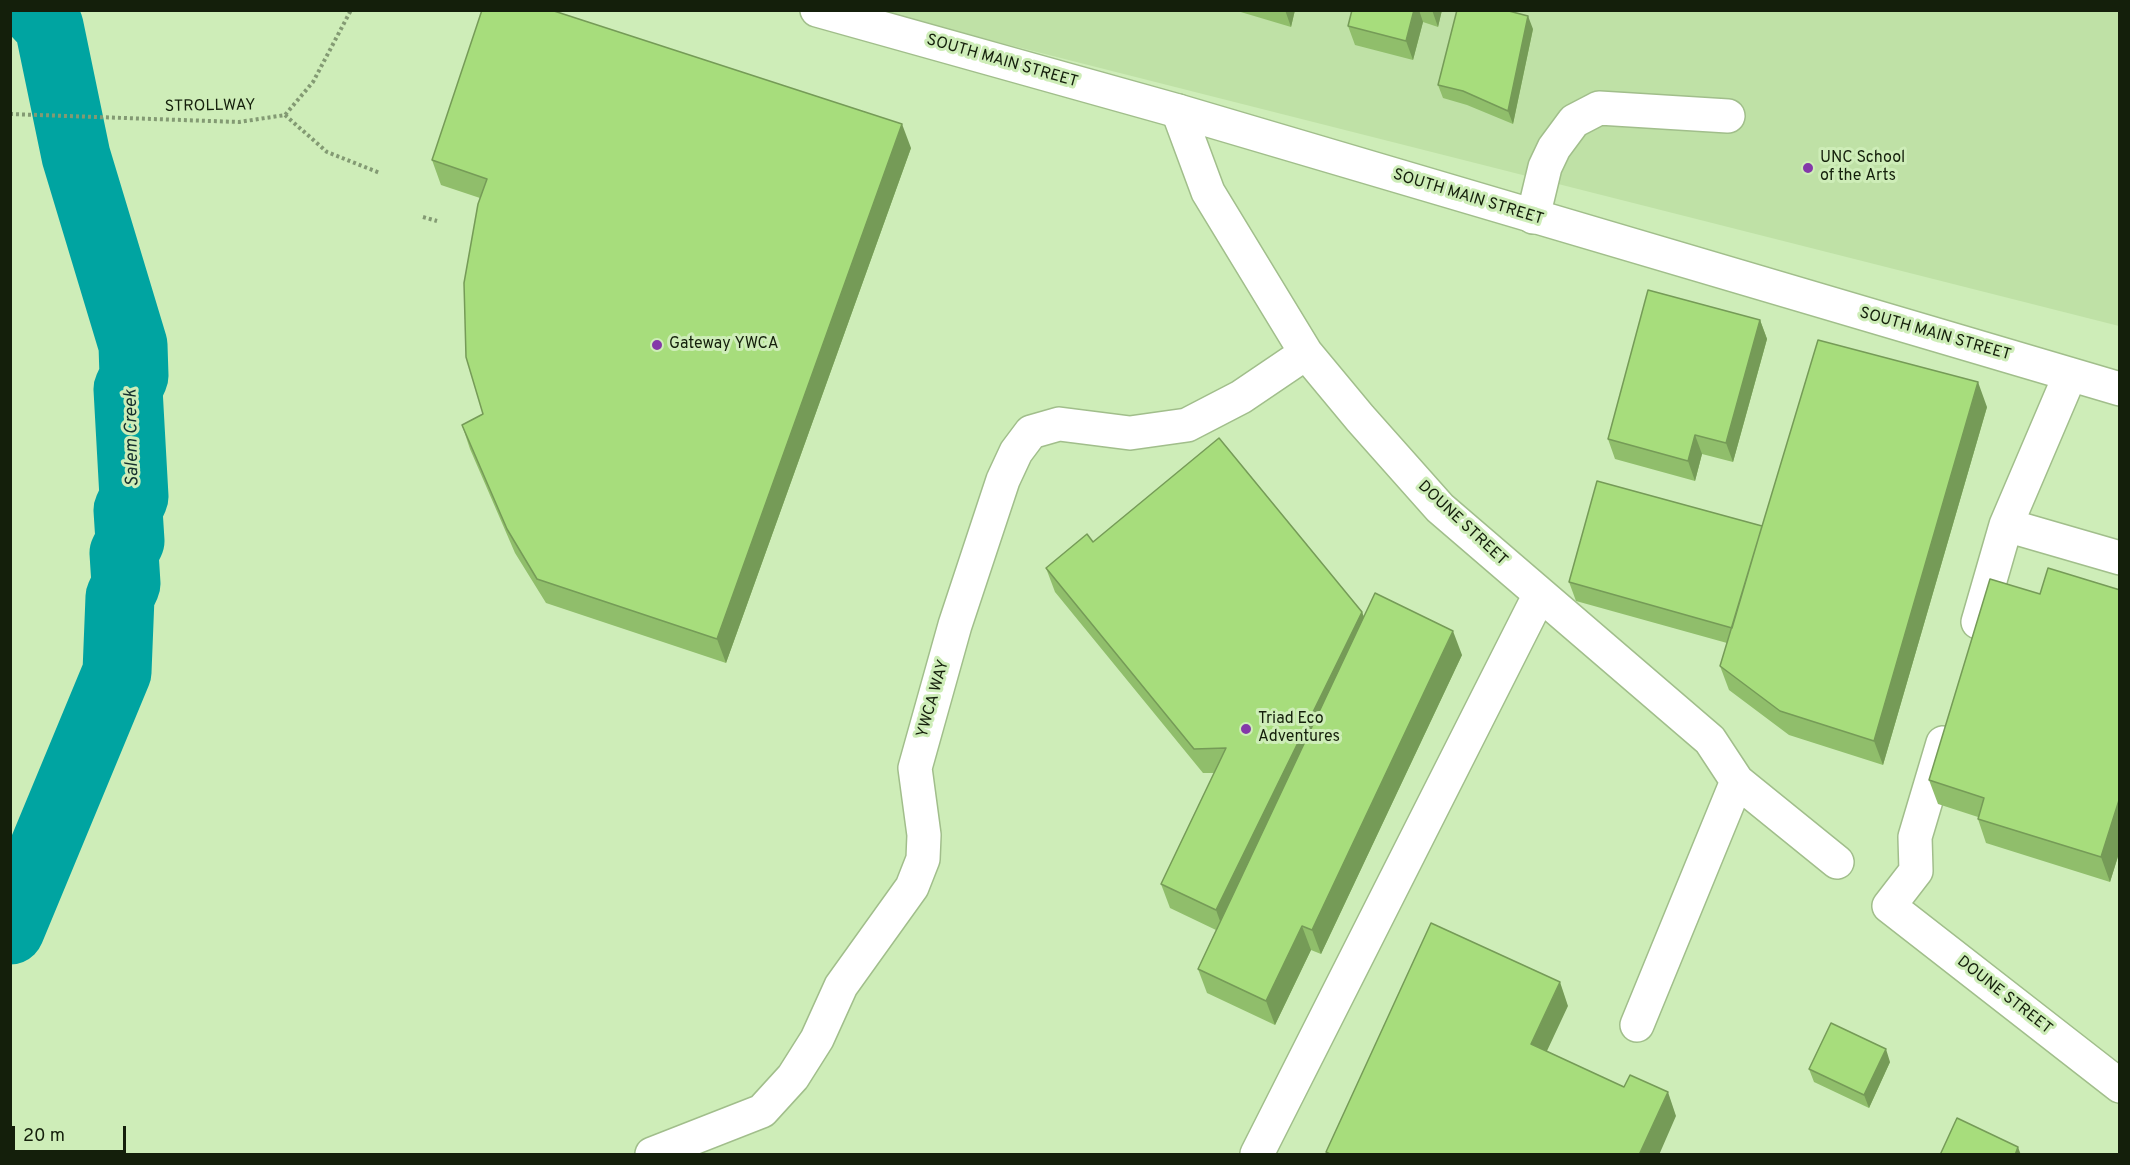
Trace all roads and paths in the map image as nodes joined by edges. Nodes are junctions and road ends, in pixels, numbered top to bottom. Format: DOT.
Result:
graph roads {
  1 [pos="351,10"];
  2 [pos="817,10"];
  3 [pos="1178,111"];
  4 [pos="10,114"];
  5 [pos="285,115"];
  6 [pos="1728,116"];
  7 [pos="380,172"];
  8 [pos="423,217"];
  9 [pos="1533,217"];
  10 [pos="437,220"];
  11 [pos="1306,352"];
  12 [pos="2070,375"];
  13 [pos="2120,388"];
  14 [pos="2006,525"];
  15 [pos="2120,558"];
  16 [pos="1540,594"];
  17 [pos="1971,648"];
  18 [pos="1951,715"];
  19 [pos="1737,781"];
  20 [pos="1837,862"];
  21 [pos="1637,1025"];
  22 [pos="2120,1086"];
  23 [pos="652,1155"];
  24 [pos="1257,1155"];
  1 -- 5 [label="path"];
  2 -- 3 [label="street, SOUTH MAIN STREET"];
  3 -- 9 [label="street, SOUTH MAIN STREET"];
  3 -- 11 [label="street, DOUNE STREET"];
  4 -- 5 [label="path, STROLLWAY"];
  5 -- 7 [label="path"];
  6 -- 9 [label="street"];
  8 -- 10 [label="path"];
  9 -- 12 [label="street, SOUTH MAIN STREET"];
  11 -- 16 [label="street, DOUNE STREET"];
  11 -- 23 [label="street, YWCA WAY"];
  12 -- 13 [label="street, SOUTH MAIN STREET"];
  12 -- 14 [label="street"];
  14 -- 15 [label="street"];
  14 -- 17 [label="street"];
  16 -- 19 [label="street, DOUNE STREET"];
  16 -- 24 [label="street"];
  18 -- 22 [label="street, DOUNE STREET"];
  19 -- 20 [label="street, DOUNE STREET"];
  19 -- 21 [label="street"];
}
